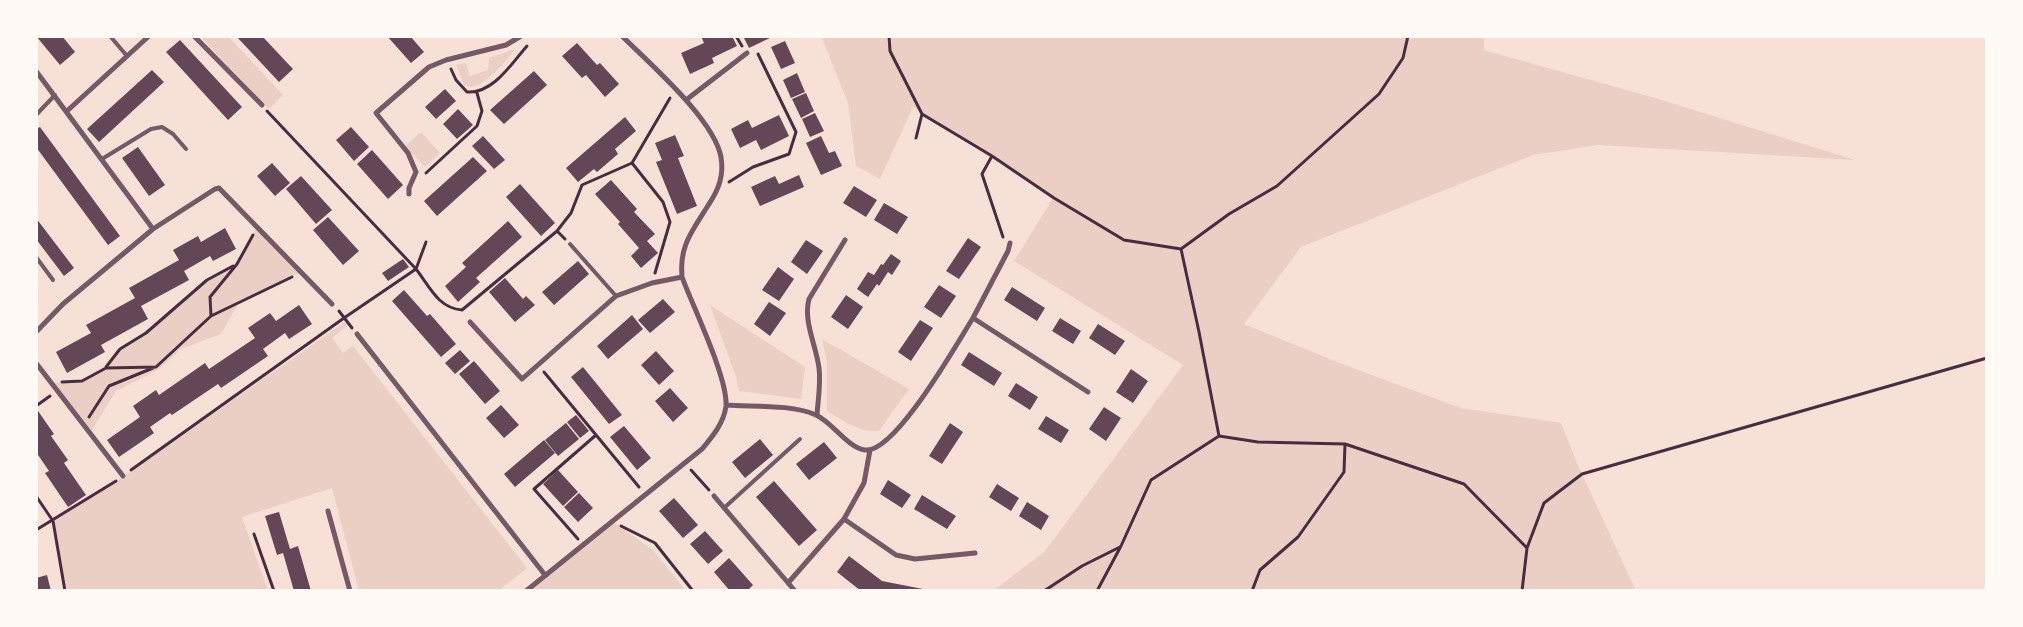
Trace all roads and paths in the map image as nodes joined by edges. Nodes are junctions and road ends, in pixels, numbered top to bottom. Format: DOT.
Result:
graph roads {
  1 [pos="110,36"];
  2 [pos="149,36"];
  3 [pos="194,36"];
  4 [pos="521,36"];
  5 [pos="622,36"];
  6 [pos="736,36"];
  7 [pos="889,36"];
  8 [pos="1408,36"];
  9 [pos="527,46"];
  10 [pos="746,54"];
  11 [pos="127,56"];
  12 [pos="446,60"];
  13 [pos="36,71"];
  14 [pos="676,89"];
  15 [pos="477,93"];
  16 [pos="55,96"];
  17 [pos="686,100"];
  18 [pos="262,106"];
  19 [pos="67,111"];
  20 [pos="922,114"];
  21 [pos="36,115"];
  22 [pos="916,138"];
  23 [pos="186,149"];
  24 [pos="992,156"];
  25 [pos="102,159"];
  26 [pos="632,163"];
  27 [pos="719,188"];
  28 [pos="409,191"];
  29 [pos="257,227"];
  30 [pos="154,229"];
  31 [pos="845,240"];
  32 [pos="426,242"];
  33 [pos="1010,243"];
  34 [pos="570,244"];
  35 [pos="1181,249"];
  36 [pos="1008,251"];
  37 [pos="36,257"];
  38 [pos="237,264"];
  39 [pos="416,269"];
  40 [pos="301,272"];
  41 [pos="682,277"];
  42 [pos="53,280"];
  43 [pos="652,283"];
  44 [pos="616,296"];
  45 [pos="332,304"];
  46 [pos="211,316"];
  47 [pos="344,318"];
  48 [pos="973,318"];
  49 [pos="470,322"];
  50 [pos="36,332"];
  51 [pos="357,334"];
  52 [pos="1987,358"];
  53 [pos="36,363"];
  54 [pos="538,365"];
  55 [pos="156,367"];
  56 [pos="106,368"];
  57 [pos="42,370"];
  58 [pos="36,375"];
  59 [pos="52,383"];
  60 [pos="58,391"];
  61 [pos="1088,392"];
  62 [pos="726,405"];
  63 [pos="36,406"];
  64 [pos="817,415"];
  65 [pos="84,425"];
  66 [pos="596,435"];
  67 [pos="1218,436"];
  68 [pos="800,439"];
  69 [pos="1345,444"];
  70 [pos="870,450"];
  71 [pos="685,463"];
  72 [pos="123,476"];
  73 [pos="646,495"];
  74 [pos="36,496"];
  75 [pos="714,496"];
  76 [pos="724,508"];
  77 [pos="328,511"];
  78 [pos="844,518"];
  79 [pos="53,521"];
  80 [pos="612,521"];
  81 [pos="36,530"];
  82 [pos="254,534"];
  83 [pos="583,545"];
  84 [pos="1121,546"];
  85 [pos="1527,548"];
  86 [pos="976,553"];
  87 [pos="545,575"];
  88 [pos="788,583"];
  89 [pos="65,591"];
  90 [pos="274,591"];
  91 [pos="350,591"];
  92 [pos="526,591"];
  93 [pos="693,591"];
  94 [pos="795,591"];
  95 [pos="1044,591"];
  96 [pos="1097,591"];
  97 [pos="1252,591"];
  98 [pos="1522,591"];
  1 -- 11 [label="lane"];
  2 -- 11 [label="street"];
  3 -- 18 [label="street"];
  4 -- 12 [label="street"];
  5 -- 14 [label="street"];
  6 -- 10 [label="path"];
  7 -- 20 [label="path"];
  8 -- 35 [label="path"];
  9 -- 15 [label="path"];
  10 -- 17 [label="street"];
  10 -- 27 [label="path"];
  11 -- 19 [label="street"];
  12 -- 15 [label="path"];
  12 -- 28 [label="street"];
  13 -- 16 [label="street"];
  14 -- 17 [label="street"];
  14 -- 26 [label="path"];
  15 -- 28 [label="path"];
  16 -- 19 [label="street"];
  16 -- 21 [label="lane"];
  17 -- 27 [label="street"];
  18 -- 39 [label="path"];
  19 -- 25 [label="street"];
  20 -- 22 [label="path"];
  20 -- 24 [label="path"];
  23 -- 25 [label="lane"];
  24 -- 35 [label="path"];
  24 -- 36 [label="path"];
  25 -- 30 [label="street"];
  26 -- 39 [label="path"];
  26 -- 43 [label="path"];
  27 -- 41 [label="street"];
  29 -- 30 [label="street"];
  29 -- 38 [label="path"];
  29 -- 40 [label="street"];
  30 -- 50 [label="street"];
  31 -- 64 [label="street"];
  32 -- 39 [label="path"];
  33 -- 36 [label="street"];
  34 -- 44 [label="lane"];
  35 -- 67 [label="path"];
  36 -- 48 [label="street"];
  37 -- 42 [label="lane"];
  38 -- 46 [label="path"];
  38 -- 56 [label="path"];
  39 -- 47 [label="path"];
  40 -- 45 [label="street"];
  40 -- 46 [label="path"];
  41 -- 43 [label="street"];
  41 -- 62 [label="street"];
  43 -- 44 [label="street"];
  44 -- 54 [label="street"];
  45 -- 47 [label="path"];
  46 -- 55 [label="path"];
  47 -- 51 [label="path"];
  47 -- 72 [label="path"];
  48 -- 61 [label="street"];
  48 -- 70 [label="street"];
  49 -- 54 [label="street"];
  51 -- 87 [label="street"];
  52 -- 85 [label="path"];
  53 -- 57 [label="street"];
  54 -- 66 [label="path"];
  55 -- 56 [label="path"];
  55 -- 65 [label="path"];
  56 -- 59 [label="path"];
  57 -- 58 [label="lane"];
  57 -- 59 [label="street"];
  59 -- 60 [label="street"];
  60 -- 63 [label="path"];
  60 -- 65 [label="street"];
  62 -- 64 [label="street"];
  62 -- 71 [label="street"];
  64 -- 70 [label="street"];
  65 -- 72 [label="street"];
  66 -- 73 [label="path"];
  66 -- 83 [label="path"];
  67 -- 69 [label="path"];
  67 -- 84 [label="path"];
  68 -- 76 [label="lane"];
  69 -- 85 [label="path"];
  69 -- 97 [label="path"];
  70 -- 78 [label="street"];
  71 -- 73 [label="street"];
  71 -- 75 [label="path"];
  72 -- 79 [label="path"];
  73 -- 80 [label="street"];
  74 -- 79 [label="path"];
  75 -- 76 [label="street"];
  76 -- 88 [label="street"];
  77 -- 91 [label="street"];
  78 -- 86 [label="street"];
  78 -- 88 [label="street"];
  79 -- 81 [label="path"];
  79 -- 89 [label="path"];
  80 -- 83 [label="street"];
  80 -- 93 [label="path"];
  82 -- 90 [label="path"];
  83 -- 87 [label="street"];
  84 -- 95 [label="path"];
  84 -- 96 [label="path"];
  85 -- 98 [label="path"];
  87 -- 92 [label="street"];
  88 -- 94 [label="street"];
}
